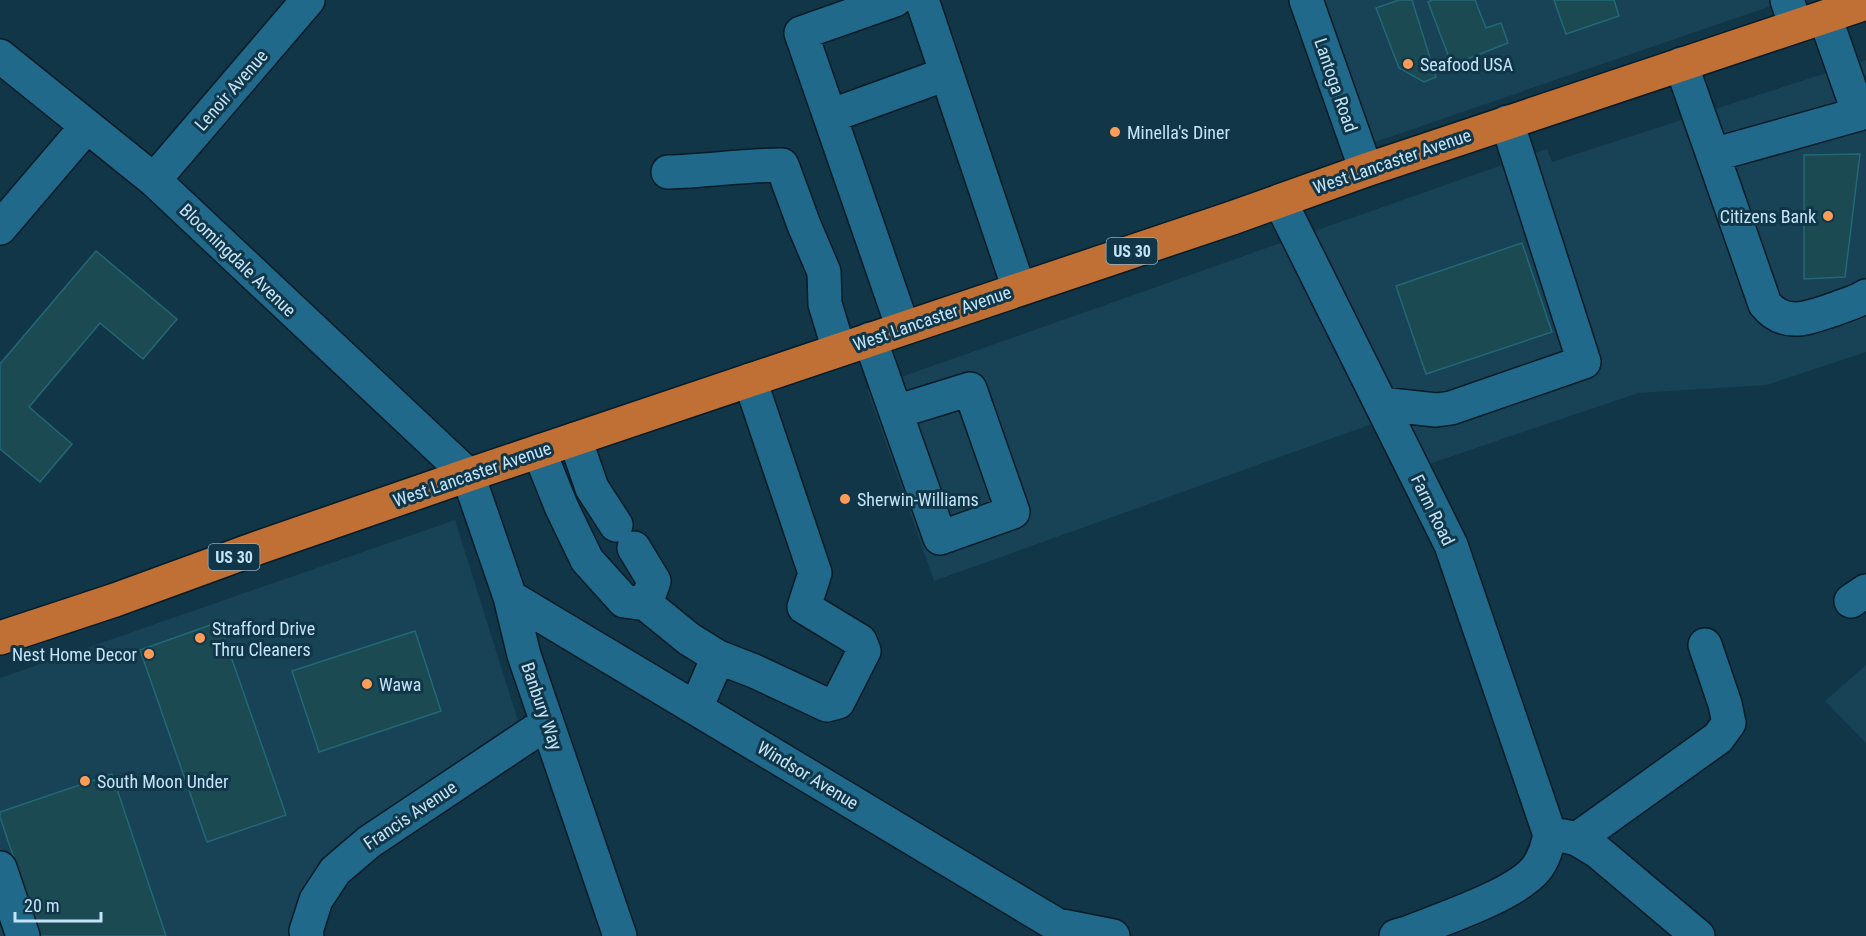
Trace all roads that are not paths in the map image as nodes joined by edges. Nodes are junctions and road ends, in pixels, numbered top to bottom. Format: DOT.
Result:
graph roads {
  1 [pos="308,0"];
  2 [pos="895,0"];
  3 [pos="922,0"];
  4 [pos="1306,0"];
  5 [pos="1866,3"];
  6 [pos="1803,14"];
  7 [pos="0,56"];
  8 [pos="1681,64"];
  9 [pos="946,74"];
  10 [pos="830,116"];
  11 [pos="1507,122"];
  12 [pos="1862,122"];
  13 [pos="87,126"];
  14 [pos="1713,155"];
  15 [pos="1365,170"];
  16 [pos="668,172"];
  17 [pos="153,180"];
  18 [pos="1280,201"];
  19 [pos="0,228"];
  20 [pos="1019,289"];
  21 [pos="1866,297"];
  22 [pos="903,328"];
  23 [pos="870,339"];
  24 [pos="838,350"];
  25 [pos="750,380"];
  26 [pos="1381,404"];
  27 [pos="896,412"];
  28 [pos="575,439"];
  29 [pos="539,451"];
  30 [pos="468,476"];
  31 [pos="510,597"];
  32 [pos="646,604"];
  33 [pos="0,638"];
  34 [pos="1705,645"];
  35 [pos="718,657"];
  36 [pos="696,708"];
  37 [pos="547,723"];
  38 [pos="1564,837"];
  39 [pos="0,868"];
  40 [pos="23,936"];
  41 [pos="307,936"];
  42 [pos="620,936"];
  43 [pos="1113,936"];
  44 [pos="1396,936"];
  45 [pos="1698,936"];
  1 -- 17 [label="street, Lenoir Avenue"];
  2 -- 10 [label="street"];
  3 -- 9 [label="street"];
  4 -- 15 [label="street, Lantoga Road"];
  5 -- 6 [label="highway, West Lancaster Avenue / US 30"];
  6 -- 8 [label="highway, West Lancaster Avenue / US 30"];
  6 -- 12 [label="street"];
  7 -- 13 [label="street, Bloomingdale Avenue"];
  8 -- 11 [label="highway, West Lancaster Avenue / US 30"];
  8 -- 14 [label="street"];
  9 -- 10 [label="street"];
  9 -- 20 [label="street"];
  10 -- 22 [label="street"];
  11 -- 15 [label="highway, West Lancaster Avenue / US 30"];
  11 -- 26 [label="street"];
  12 -- 14 [label="street"];
  13 -- 17 [label="street, Bloomingdale Avenue"];
  13 -- 19 [label="street"];
  14 -- 21 [label="street"];
  15 -- 18 [label="highway, West Lancaster Avenue / US 30"];
  16 -- 24 [label="street"];
  17 -- 30 [label="street, Bloomingdale Avenue"];
  18 -- 20 [label="highway, West Lancaster Avenue / US 30"];
  18 -- 26 [label="street, Farm Road"];
  20 -- 22 [label="highway, West Lancaster Avenue / US 30"];
  22 -- 23 [label="highway, West Lancaster Avenue / US 30"];
  23 -- 24 [label="highway, West Lancaster Avenue / US 30"];
  23 -- 27 [label="street"];
  24 -- 25 [label="highway, West Lancaster Avenue / US 30"];
  25 -- 28 [label="highway, West Lancaster Avenue / US 30"];
  25 -- 35 [label="street"];
  26 -- 38 [label="street, Farm Road"];
  27 -- 27 [label="street"];
  28 -- 29 [label="highway, West Lancaster Avenue / US 30"];
  28 -- 32 [label="street"];
  29 -- 30 [label="highway, West Lancaster Avenue / US 30"];
  29 -- 32 [label="street"];
  30 -- 31 [label="street, Banbury Way"];
  30 -- 33 [label="highway, West Lancaster Avenue / US 30"];
  31 -- 36 [label="street, Windsor Avenue"];
  31 -- 37 [label="street, Banbury Way"];
  32 -- 35 [label="street"];
  34 -- 38 [label="street"];
  35 -- 36 [label="street"];
  36 -- 43 [label="street, Windsor Avenue"];
  37 -- 41 [label="street, Francis Avenue"];
  37 -- 42 [label="street, Banbury Way"];
  38 -- 44 [label="street"];
  38 -- 45 [label="street"];
  39 -- 40 [label="street"];
}
